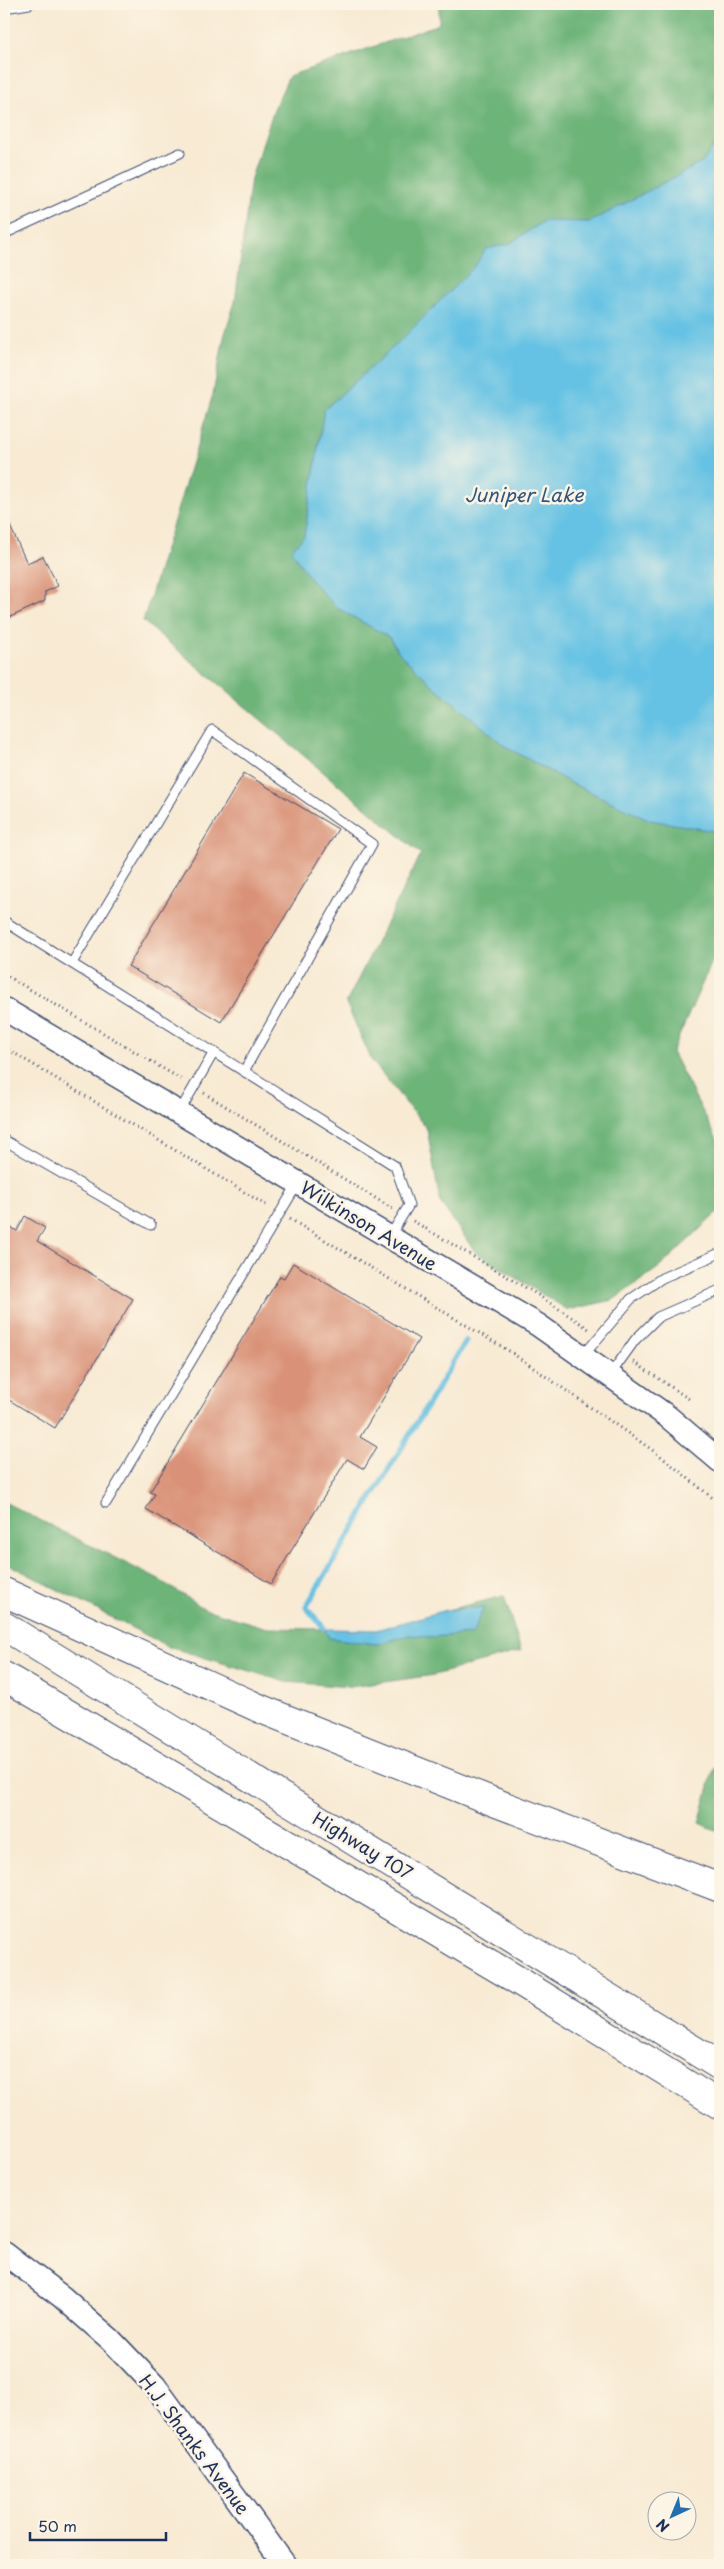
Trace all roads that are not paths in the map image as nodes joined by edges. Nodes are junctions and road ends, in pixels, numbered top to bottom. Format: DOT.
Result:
graph roads {
  1 [pos="29,4"];
  2 [pos="4,8"];
  3 [pos="180,153"];
  4 [pos="4,234"];
  5 [pos="4,921"];
  6 [pos="72,964"];
  7 [pos="4,1009"];
  8 [pos="214,1052"];
  9 [pos="244,1071"];
  10 [pos="179,1112"];
  11 [pos="4,1140"];
  12 [pos="299,1183"];
  13 [pos="151,1225"];
  14 [pos="389,1238"];
  15 [pos="720,1253"];
  16 [pos="720,1290"];
  17 [pos="583,1356"];
  18 [pos="610,1376"];
  19 [pos="720,1461"];
  20 [pos="106,1503"];
  21 [pos="4,1592"];
  22 [pos="4,1626"];
  23 [pos="4,1676"];
  24 [pos="720,1888"];
  25 [pos="720,2066"];
  26 [pos="720,2105"];
  27 [pos="4,2253"];
  28 [pos="285,2565"];
  1 -- 2 [label="lane"];
  3 -- 4 [label="lane"];
  5 -- 6 [label="lane"];
  6 -- 8 [label="lane"];
  6 -- 9 [label="lane"];
  7 -- 10 [label="street, Wilkinson Avenue"];
  8 -- 9 [label="lane"];
  8 -- 10 [label="lane"];
  9 -- 14 [label="lane"];
  10 -- 12 [label="street, Wilkinson Avenue"];
  11 -- 13 [label="lane"];
  12 -- 14 [label="street, Wilkinson Avenue"];
  12 -- 20 [label="lane"];
  14 -- 17 [label="street, Wilkinson Avenue"];
  15 -- 17 [label="lane"];
  16 -- 18 [label="lane"];
  17 -- 18 [label="street, Wilkinson Avenue"];
  18 -- 19 [label="street, Wilkinson Avenue"];
  21 -- 24 [label="highway"];
  22 -- 25 [label="highway, Highway 107"];
  23 -- 26 [label="highway"];
  27 -- 28 [label="street, H.J. Shanks Avenue"];
}
